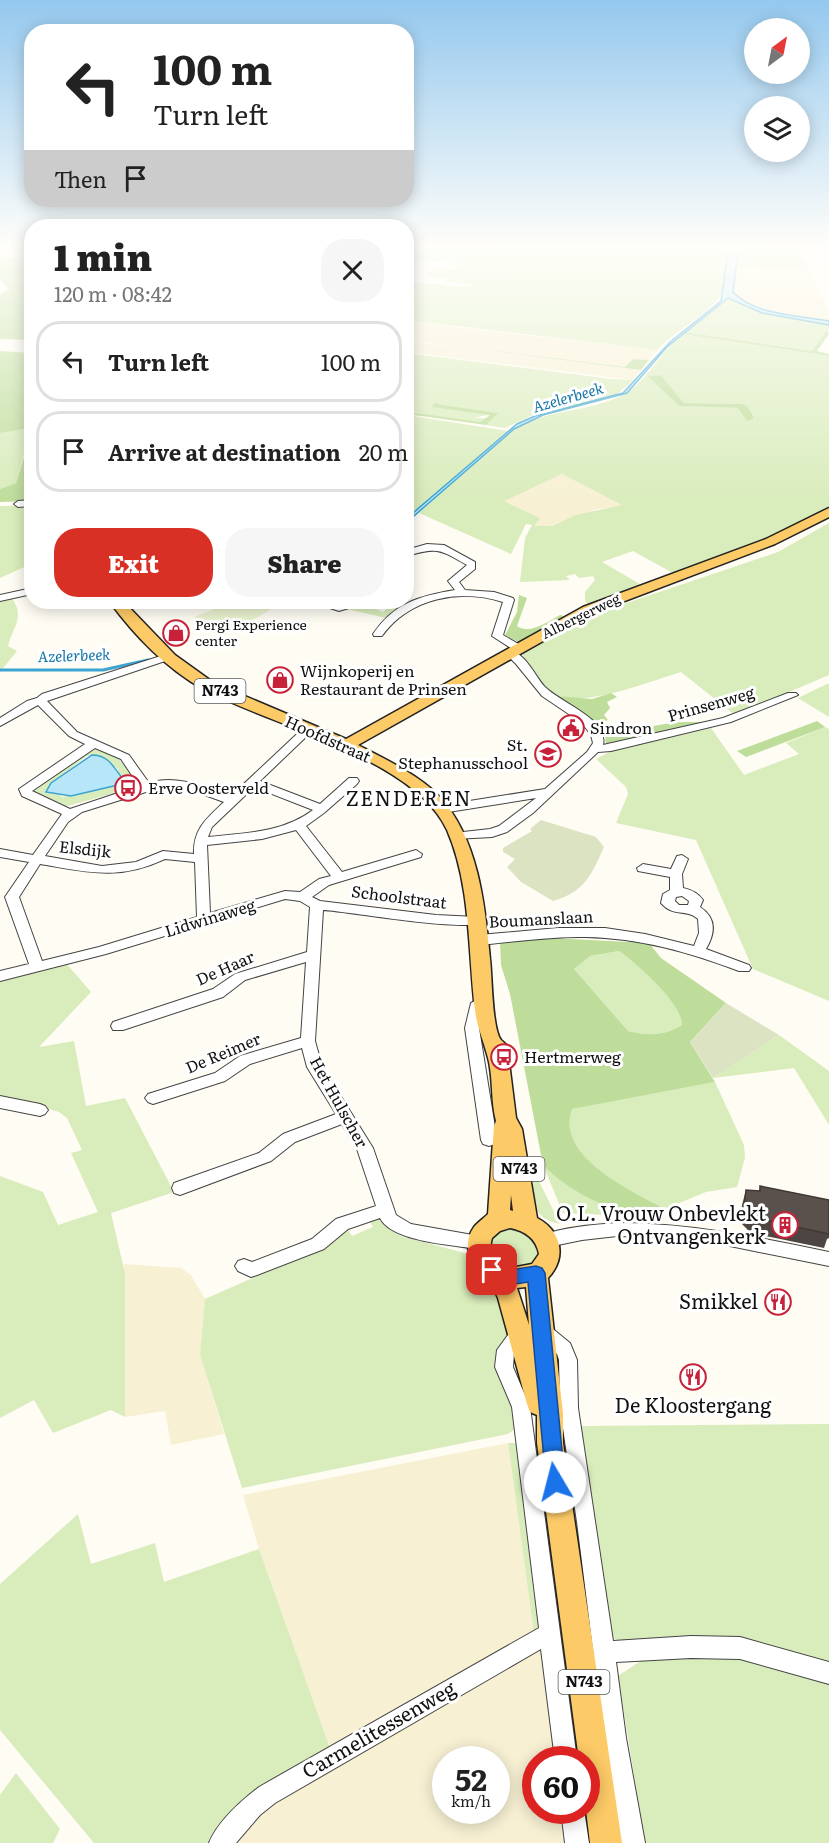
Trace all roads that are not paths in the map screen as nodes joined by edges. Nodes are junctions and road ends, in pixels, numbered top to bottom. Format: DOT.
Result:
graph roads {
  1 [pos="18,504"];
  2 [pos="24,504"];
  3 [pos="829,512"];
  4 [pos="414,548"];
  5 [pos="461,591"];
  6 [pos="24,593"];
  7 [pos="0,598"];
  8 [pos="414,602"];
  9 [pos="123,609"];
  10 [pos="401,609"];
  11 [pos="378,634"];
  12 [pos="514,650"];
  13 [pos="167,657"];
  14 [pos="792,695"];
  15 [pos="41,701"];
  16 [pos="0,723"];
  17 [pos="302,735"];
  18 [pos="89,741"];
  19 [pos="345,746"];
  20 [pos="596,749"];
  21 [pos="353,780"];
  22 [pos="251,782"];
  23 [pos="146,788"];
  24 [pos="548,792"];
  25 [pos="231,800"];
  26 [pos="321,809"];
  27 [pos="442,809"];
  28 [pos="70,813"];
  29 [pos="298,825"];
  30 [pos="458,836"];
  31 [pos="200,842"];
  32 [pos="0,853"];
  33 [pos="416,854"];
  34 [pos="35,859"];
  35 [pos="201,859"];
  36 [pos="682,859"];
  37 [pos="643,868"];
  38 [pos="676,874"];
  39 [pos="339,877"];
  40 [pos="303,897"];
  41 [pos="6,898"];
  42 [pos="317,905"];
  43 [pos="204,919"];
  44 [pos="476,921"];
  45 [pos="480,950"];
  46 [pos="698,951"];
  47 [pos="313,955"];
  48 [pos="37,967"];
  49 [pos="744,968"];
  50 [pos="0,976"];
  51 [pos="484,1001"];
  52 [pos="118,1026"];
  53 [pos="308,1041"];
  54 [pos="497,1057"];
  55 [pos="500,1081"];
  56 [pos="479,1082"];
  57 [pos="153,1098"];
  58 [pos="0,1102"];
  59 [pos="40,1110"];
  60 [pos="345,1117"];
  61 [pos="506,1119"];
  62 [pos="489,1140"];
  63 [pos="180,1188"];
  64 [pos="385,1210"];
  65 [pos="526,1221"];
  66 [pos="495,1222"];
  67 [pos="548,1240"];
  68 [pos="478,1242"];
  69 [pos="829,1259"];
  70 [pos="244,1266"];
  71 [pos="536,1273"];
  72 [pos="500,1275"];
  73 [pos="531,1333"];
  74 [pos="550,1637"];
  75 [pos="604,1652"];
  76 [pos="829,1673"];
  77 [pos="564,1746"];
  78 [pos="574,1824"];
  79 [pos="221,1843"];
  80 [pos="576,1843"];
  81 [pos="606,1843"];
  82 [pos="633,1843"];
  1 -- 2 [label="street"];
  3 -- 12 [label="main road, Albergerweg"];
  4 -- 5 [label="street"];
  5 -- 8 [label="street"];
  5 -- 12 [label="street"];
  6 -- 7 [label="street"];
  9 -- 13 [label="main road, Hoofdstraat / N743"];
  10 -- 11 [label="street"];
  12 -- 19 [label="main road, Albergerweg"];
  12 -- 20 [label="street"];
  13 -- 15 [label="street"];
  13 -- 19 [label="main road, Hoofdstraat / N743"];
  14 -- 20 [label="street, Prinsenweg"];
  15 -- 16 [label="street"];
  15 -- 18 [label="street"];
  17 -- 22 [label="street"];
  18 -- 23 [label="street"];
  18 -- 28 [label="street"];
  19 -- 27 [label="main road, Hoofdstraat / N743"];
  20 -- 24 [label="street"];
  21 -- 26 [label="street"];
  22 -- 25 [label="street"];
  22 -- 26 [label="street"];
  23 -- 25 [label="street"];
  23 -- 28 [label="street"];
  24 -- 27 [label="street"];
  24 -- 30 [label="street"];
  25 -- 31 [label="street"];
  26 -- 29 [label="street"];
  27 -- 30 [label="main road, Hoofdstraat / N743"];
  28 -- 34 [label="street"];
  29 -- 31 [label="street"];
  29 -- 39 [label="street"];
  30 -- 44 [label="main road, Hoofdstraat / N743"];
  31 -- 35 [label="street"];
  32 -- 34 [label="street, Elsdijk"];
  33 -- 39 [label="street"];
  34 -- 35 [label="street, Elsdijk"];
  34 -- 41 [label="street"];
  35 -- 43 [label="street"];
  36 -- 38 [label="street"];
  37 -- 38 [label="street"];
  38 -- 46 [label="street"];
  39 -- 40 [label="street"];
  40 -- 42 [label="street"];
  40 -- 43 [label="street, Lidwinaweg"];
  41 -- 48 [label="street"];
  42 -- 44 [label="street, Schoolstraat"];
  42 -- 47 [label="street, Het Hulscher"];
  43 -- 48 [label="street, Lidwinaweg"];
  44 -- 45 [label="main road, Hoofdstraat / N743"];
  45 -- 46 [label="street, Boumanslaan"];
  45 -- 51 [label="main road, Hoofdstraat / N743"];
  45 -- 54 [label="main road, Hoofdstraat / N743"];
  46 -- 49 [label="street, Boumanslaan"];
  47 -- 52 [label="street, De Haar"];
  47 -- 53 [label="street, Het Hulscher"];
  48 -- 50 [label="street, Lidwinaweg"];
  51 -- 54 [label="main road, Hoofdstraat / N743"];
  51 -- 56 [label="street, Hoofdstraat"];
  53 -- 57 [label="street, De Reimer"];
  53 -- 60 [label="street, Het Hulscher"];
  54 -- 55 [label="main road, Hoofdstraat / N743"];
  55 -- 56 [label="street"];
  55 -- 61 [label="main road, Hoofdstraat / N743"];
  56 -- 62 [label="street, Hoofdstraat"];
  58 -- 59 [label="street"];
  60 -- 63 [label="street"];
  60 -- 64 [label="street, Het Hulscher"];
  61 -- 65 [label="main road, Hoofdstraat / N743"];
  61 -- 66 [label="main road, Hoofdstraat / N743"];
  64 -- 68 [label="street, Het Hulscher"];
  64 -- 70 [label="street"];
  65 -- 66 [label="main road"];
  65 -- 67 [label="main road"];
  66 -- 68 [label="main road"];
  67 -- 69 [label="street"];
  67 -- 71 [label="main road"];
  68 -- 72 [label="main road, N743"];
  71 -- 72 [label="main road"];
  71 -- 73 [label="main road, N743"];
  72 -- 73 [label="main road, N743"];
  73 -- 74 [label="street"];
  73 -- 75 [label="street"];
  73 -- 81 [label="main road, N743"];
  74 -- 77 [label="street"];
  74 -- 79 [label="street, Carmelitessenweg"];
  75 -- 76 [label="street"];
  75 -- 82 [label="street"];
  78 -- 80 [label="street"];
}
